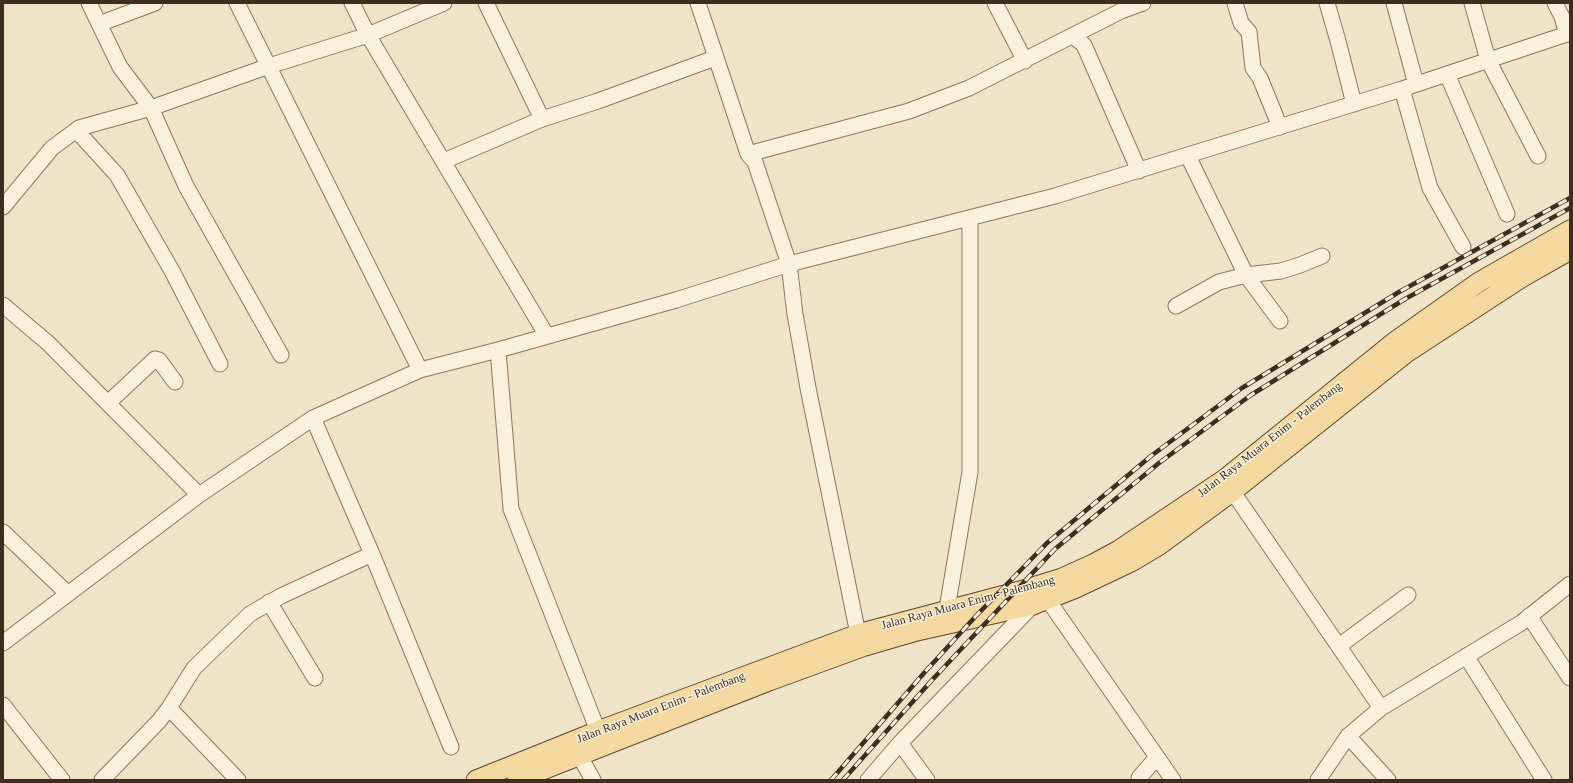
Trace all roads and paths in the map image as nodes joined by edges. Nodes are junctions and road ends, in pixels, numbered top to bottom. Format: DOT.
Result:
graph roads {
  1 [pos="89,3"];
  2 [pos="155,3"];
  3 [pos="237,3"];
  4 [pos="352,3"];
  5 [pos="444,3"];
  6 [pos="486,3"];
  7 [pos="698,3"];
  8 [pos="995,3"];
  9 [pos="1143,3"];
  10 [pos="1235,3"];
  11 [pos="1326,3"];
  12 [pos="1394,3"];
  13 [pos="1472,3"];
  14 [pos="1555,3"];
  15 [pos="1121,7"];
  16 [pos="99,24"];
  17 [pos="368,34"];
  18 [pos="1568,34"];
  19 [pos="1073,36"];
  20 [pos="715,58"];
  21 [pos="1488,60"];
  22 [pos="1025,61"];
  23 [pos="269,66"];
  24 [pos="1447,74"];
  25 [pos="1409,86"];
  26 [pos="1354,104"];
  27 [pos="151,108"];
  28 [pos="542,119"];
  29 [pos="1280,127"];
  30 [pos="76,130"];
  31 [pos="748,154"];
  32 [pos="1188,156"];
  33 [pos="1538,156"];
  34 [pos="444,160"];
  35 [pos="1140,171"];
  36 [pos="3,206"];
  37 [pos="1507,214"];
  38 [pos="970,219"];
  39 [pos="1570,230"];
  40 [pos="1463,247"];
  41 [pos="1570,250"];
  42 [pos="1322,256"];
  43 [pos="789,264"];
  44 [pos="1246,275"];
  45 [pos="1479,282"];
  46 [pos="1489,299"];
  47 [pos="3,305"];
  48 [pos="1176,306"];
  49 [pos="1280,321"];
  50 [pos="547,336"];
  51 [pos="498,350"];
  52 [pos="280,355"];
  53 [pos="220,364"];
  54 [pos="420,370"];
  55 [pos="174,382"];
  56 [pos="108,403"];
  57 [pos="313,418"];
  58 [pos="1229,485"];
  59 [pos="199,496"];
  60 [pos="3,532"];
  61 [pos="372,554"];
  62 [pos="1570,584"];
  63 [pos="68,594"];
  64 [pos="1408,595"];
  65 [pos="269,602"];
  66 [pos="1040,602"];
  67 [pos="947,609"];
  68 [pos="1529,616"];
  69 [pos="858,634"];
  70 [pos="3,643"];
  71 [pos="1339,646"];
  72 [pos="1466,656"];
  73 [pos="314,678"];
  74 [pos="1570,678"];
  75 [pos="3,705"];
  76 [pos="169,708"];
  77 [pos="1381,708"];
  78 [pos="598,731"];
  79 [pos="1348,736"];
  80 [pos="900,743"];
  81 [pos="451,747"];
  82 [pos="580,755"];
  83 [pos="1157,757"];
  84 [pos="1138,779"];
  85 [pos="62,780"];
  86 [pos="102,780"];
  87 [pos="238,780"];
  88 [pos="476,780"];
  89 [pos="518,780"];
  90 [pos="593,780"];
  91 [pos="868,780"];
  92 [pos="927,780"];
  93 [pos="1173,780"];
  94 [pos="1318,780"];
  95 [pos="1388,780"];
  96 [pos="1544,780"];
  1 -- 16 [label="street"];
  2 -- 16 [label="street"];
  3 -- 23 [label="street"];
  4 -- 17 [label="street"];
  5 -- 17 [label="street"];
  6 -- 28 [label="street"];
  7 -- 20 [label="street"];
  8 -- 22 [label="street"];
  9 -- 15 [label="street"];
  10 -- 29 [label="street"];
  11 -- 26 [label="street"];
  12 -- 25 [label="street"];
  13 -- 21 [label="street"];
  14 -- 18 [label="street"];
  15 -- 19 [label="street"];
  16 -- 27 [label="street"];
  17 -- 23 [label="street"];
  17 -- 34 [label="street"];
  18 -- 21 [label="street"];
  19 -- 22 [label="street"];
  19 -- 35 [label="street"];
  20 -- 28 [label="street"];
  20 -- 31 [label="street"];
  21 -- 24 [label="street"];
  21 -- 33 [label="street"];
  22 -- 31 [label="street"];
  23 -- 27 [label="street"];
  23 -- 54 [label="street"];
  24 -- 25 [label="street"];
  24 -- 37 [label="street"];
  25 -- 26 [label="street"];
  25 -- 40 [label="street"];
  26 -- 29 [label="street"];
  27 -- 30 [label="street"];
  27 -- 52 [label="street"];
  28 -- 34 [label="street"];
  29 -- 32 [label="street"];
  30 -- 36 [label="street"];
  30 -- 53 [label="street"];
  31 -- 43 [label="street"];
  32 -- 35 [label="street"];
  32 -- 44 [label="street"];
  34 -- 50 [label="street"];
  35 -- 38 [label="street"];
  38 -- 43 [label="street"];
  38 -- 67 [label="street"];
  39 -- 45 [label="main road, Jalan Raya Muara Enim - Palembang"];
  41 -- 46 [label="main road, Jalan Raya Muara Enim - Palembang"];
  42 -- 44 [label="street"];
  43 -- 50 [label="street"];
  43 -- 69 [label="street"];
  44 -- 48 [label="street"];
  44 -- 49 [label="street"];
  45 -- 46 [label="main road"];
  45 -- 58 [label="main road, Jalan Raya Muara Enim - Palembang"];
  46 -- 58 [label="main road, Jalan Raya Muara Enim - Palembang"];
  47 -- 56 [label="street"];
  50 -- 51 [label="street"];
  51 -- 54 [label="street"];
  51 -- 78 [label="street"];
  54 -- 57 [label="street"];
  55 -- 56 [label="street"];
  56 -- 59 [label="street"];
  57 -- 59 [label="street"];
  57 -- 61 [label="street"];
  58 -- 66 [label="main road, Jalan Raya Muara Enim - Palembang"];
  58 -- 67 [label="main road, Jalan Raya Muara Enim - Palembang"];
  58 -- 71 [label="street"];
  59 -- 63 [label="street"];
  60 -- 63 [label="street"];
  61 -- 65 [label="street"];
  61 -- 81 [label="street"];
  62 -- 68 [label="street"];
  63 -- 70 [label="street"];
  64 -- 71 [label="street"];
  65 -- 73 [label="street"];
  65 -- 76 [label="street"];
  66 -- 80 [label="street"];
  66 -- 82 [label="main road, Jalan Raya Muara Enim - Palembang"];
  66 -- 83 [label="street"];
  67 -- 69 [label="main road, Jalan Raya Muara Enim - Palembang"];
  68 -- 72 [label="street"];
  68 -- 74 [label="street"];
  69 -- 78 [label="main road, Jalan Raya Muara Enim - Palembang"];
  71 -- 77 [label="street"];
  72 -- 77 [label="street"];
  72 -- 96 [label="street"];
  75 -- 85 [label="street"];
  76 -- 86 [label="street"];
  76 -- 87 [label="street"];
  77 -- 79 [label="street"];
  78 -- 88 [label="main road, Jalan Raya Muara Enim - Palembang"];
  79 -- 94 [label="street"];
  79 -- 95 [label="street"];
  80 -- 91 [label="street"];
  80 -- 92 [label="street"];
  82 -- 89 [label="main road, Jalan Raya Muara Enim - Palembang"];
  82 -- 90 [label="street"];
  83 -- 84 [label="street"];
  83 -- 93 [label="street"];
}
